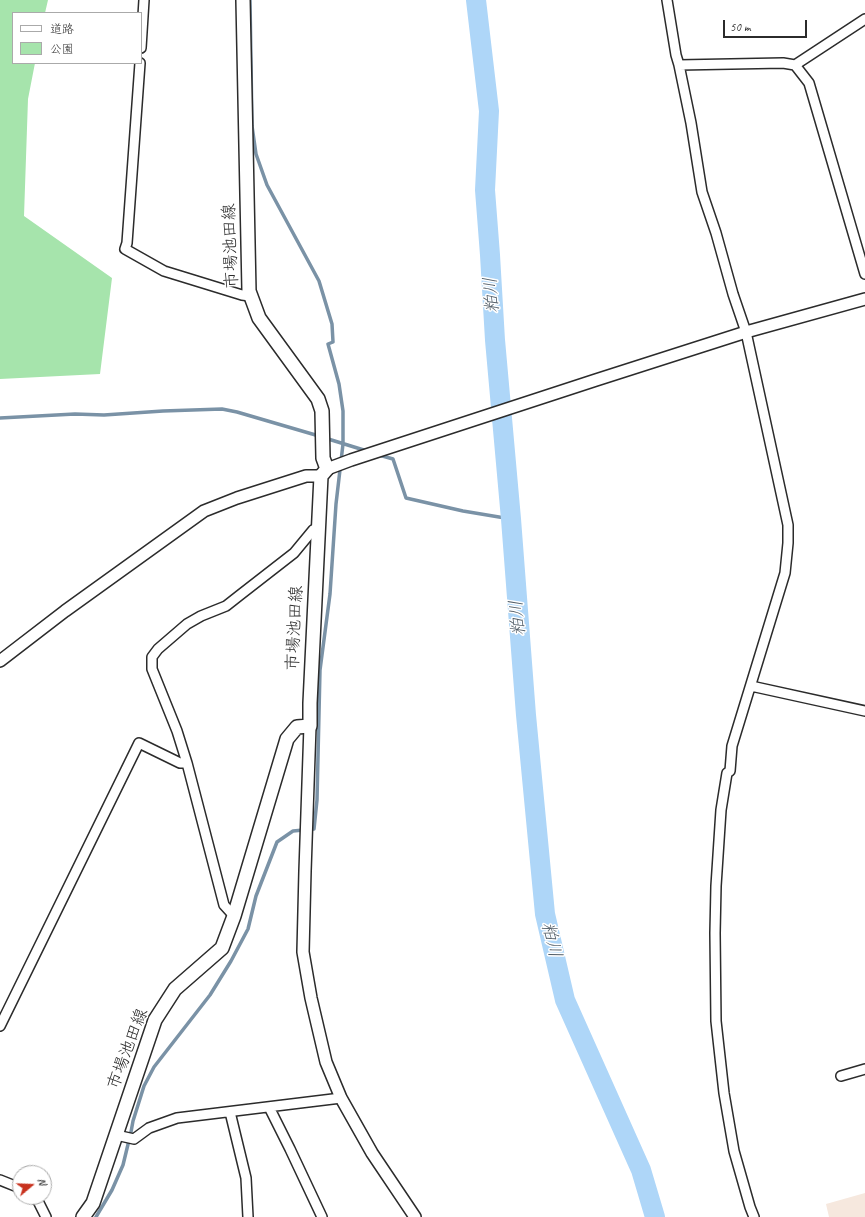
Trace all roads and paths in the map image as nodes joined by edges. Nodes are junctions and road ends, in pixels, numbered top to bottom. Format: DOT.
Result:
graph roads {
  1 [pos="144,0"];
  2 [pos="243,0"];
  3 [pos="667,0"];
  4 [pos="865,19"];
  5 [pos="142,32"];
  6 [pos="140,64"];
  7 [pos="679,65"];
  8 [pos="795,65"];
  9 [pos="865,274"];
  10 [pos="250,296"];
  11 [pos="865,299"];
  12 [pos="746,332"];
  13 [pos="324,473"];
  14 [pos="318,528"];
  15 [pos="0,661"];
  16 [pos="751,686"];
  17 [pos="865,711"];
  18 [pos="310,726"];
  19 [pos="187,763"];
  20 [pos="234,916"];
  21 [pos="0,1026"];
  22 [pos="865,1069"];
  23 [pos="841,1076"];
  24 [pos="340,1098"];
  25 [pos="268,1107"];
  26 [pos="230,1112"];
  27 [pos="116,1135"];
  28 [pos="0,1180"];
  29 [pos="12,1185"];
  30 [pos="40,1205"];
  31 [pos="46,1217"];
  32 [pos="84,1217"];
  33 [pos="248,1217"];
  34 [pos="322,1217"];
  35 [pos="415,1217"];
  36 [pos="754,1217"];
  1 -- 5 [label="street"];
  2 -- 10 [label="main road, 市場池田線"];
  3 -- 7 [label="street"];
  4 -- 8 [label="street"];
  6 -- 10 [label="street"];
  7 -- 8 [label="street"];
  7 -- 12 [label="street"];
  8 -- 9 [label="street"];
  10 -- 13 [label="main road, 市場池田線"];
  11 -- 12 [label="street"];
  12 -- 13 [label="street"];
  12 -- 16 [label="street"];
  13 -- 14 [label="main road, 市場池田線"];
  13 -- 15 [label="street"];
  14 -- 18 [label="main road, 市場池田線"];
  14 -- 19 [label="street"];
  16 -- 17 [label="street"];
  16 -- 36 [label="street"];
  18 -- 20 [label="main road, 市場池田線"];
  18 -- 24 [label="street"];
  19 -- 20 [label="street"];
  19 -- 21 [label="street"];
  20 -- 27 [label="main road, 市場池田線"];
  22 -- 23 [label="street"];
  24 -- 25 [label="street"];
  24 -- 35 [label="street"];
  25 -- 26 [label="street"];
  25 -- 34 [label="street"];
  26 -- 27 [label="street"];
  26 -- 33 [label="street"];
  27 -- 32 [label="main road, 市場池田線"];
  28 -- 29 [label="street"];
  30 -- 31 [label="street"];
}
